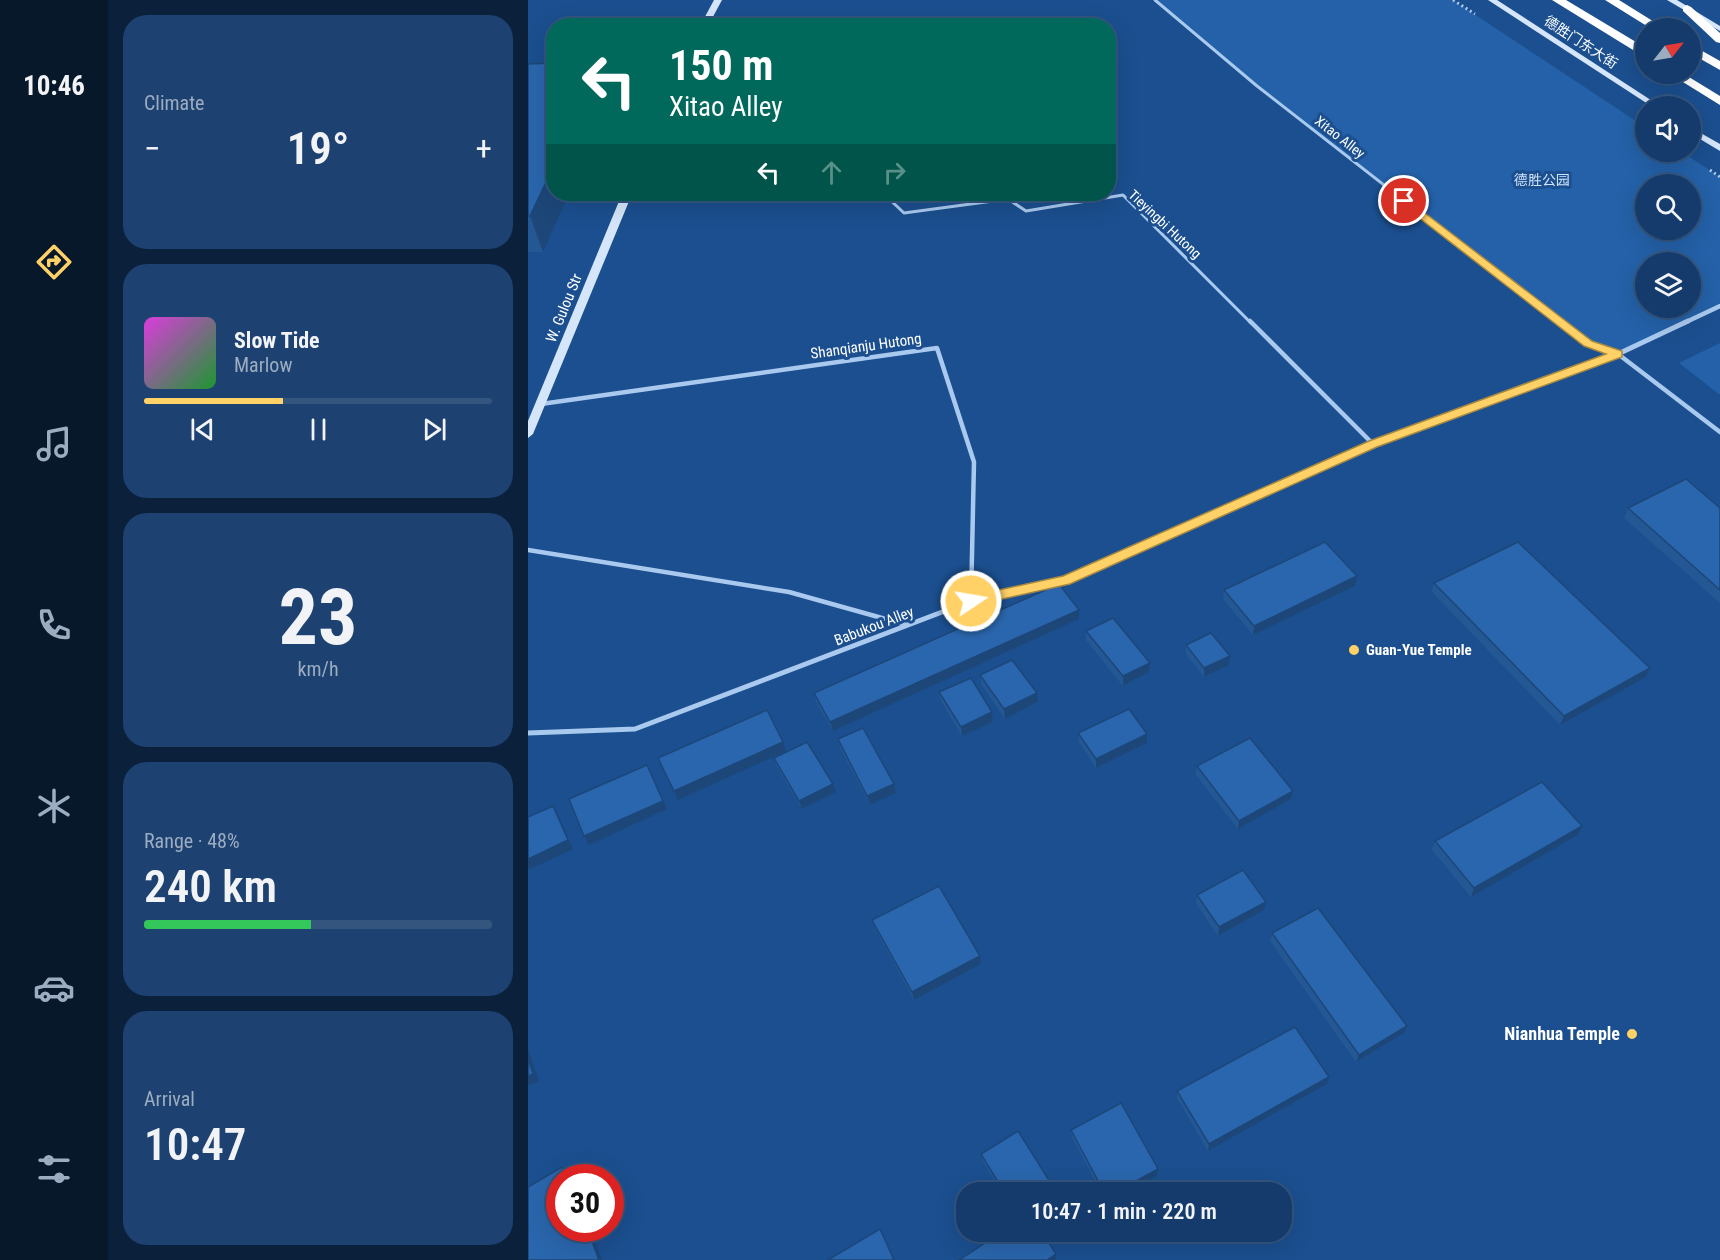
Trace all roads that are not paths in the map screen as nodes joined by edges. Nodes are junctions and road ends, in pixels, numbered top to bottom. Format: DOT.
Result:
graph roads {
  1 [pos="718,0"];
  2 [pos="1155,0"];
  3 [pos="1492,0"];
  4 [pos="1558,0"];
  5 [pos="1611,0"];
  6 [pos="1671,0"];
  7 [pos="1687,9"];
  8 [pos="708,18"];
  9 [pos="1641,18"];
  10 [pos="1720,29"];
  11 [pos="1720,39"];
  12 [pos="1635,47"];
  13 [pos="1701,55"];
  14 [pos="1720,66"];
  15 [pos="1692,84"];
  16 [pos="1641,96"];
  17 [pos="1720,101"];
  18 [pos="1701,136"];
  19 [pos="1720,148"];
  20 [pos="1116,196"];
  21 [pos="624,201"];
  22 [pos="891,201"];
  23 [pos="993,201"];
  24 [pos="1011,201"];
  25 [pos="1087,201"];
  26 [pos="1720,306"];
  27 [pos="1618,354"];
  28 [pos="541,404"];
  29 [pos="1720,432"];
  30 [pos="528,434"];
  31 [pos="1373,444"];
  32 [pos="528,550"];
  33 [pos="971,601"];
  34 [pos="910,626"];
  35 [pos="528,733"];
  1 -- 8 [label="main road"];
  2 -- 27 [label="lane, Xitao Alley"];
  3 -- 16 [label="main road, 德胜门东大街"];
  4 -- 12 [label="highway"];
  5 -- 9 [label="highway"];
  6 -- 7 [label="main road"];
  7 -- 10 [label="main road"];
  7 -- 11 [label="highway"];
  13 -- 14 [label="highway"];
  15 -- 17 [label="highway"];
  18 -- 19 [label="main road"];
  20 -- 31 [label="lane, Tieyingbi Hutong"];
  21 -- 28 [label="main road, W. Gulou Str"];
  22 -- 23 [label="lane, Tieyingbi Hutong"];
  24 -- 25 [label="lane, Tieyingbi Hutong"];
  26 -- 27 [label="street, Babukou Alley"];
  27 -- 29 [label="lane, Xitao Alley"];
  27 -- 31 [label="street, Babukou Alley"];
  28 -- 30 [label="main road, W. Gulou Str"];
  28 -- 33 [label="lane, Shanqianju Hutong"];
  31 -- 33 [label="street, Babukou Alley"];
  32 -- 34 [label="lane"];
  33 -- 34 [label="street, Babukou Alley"];
  34 -- 35 [label="street, Babukou Alley"];
}
